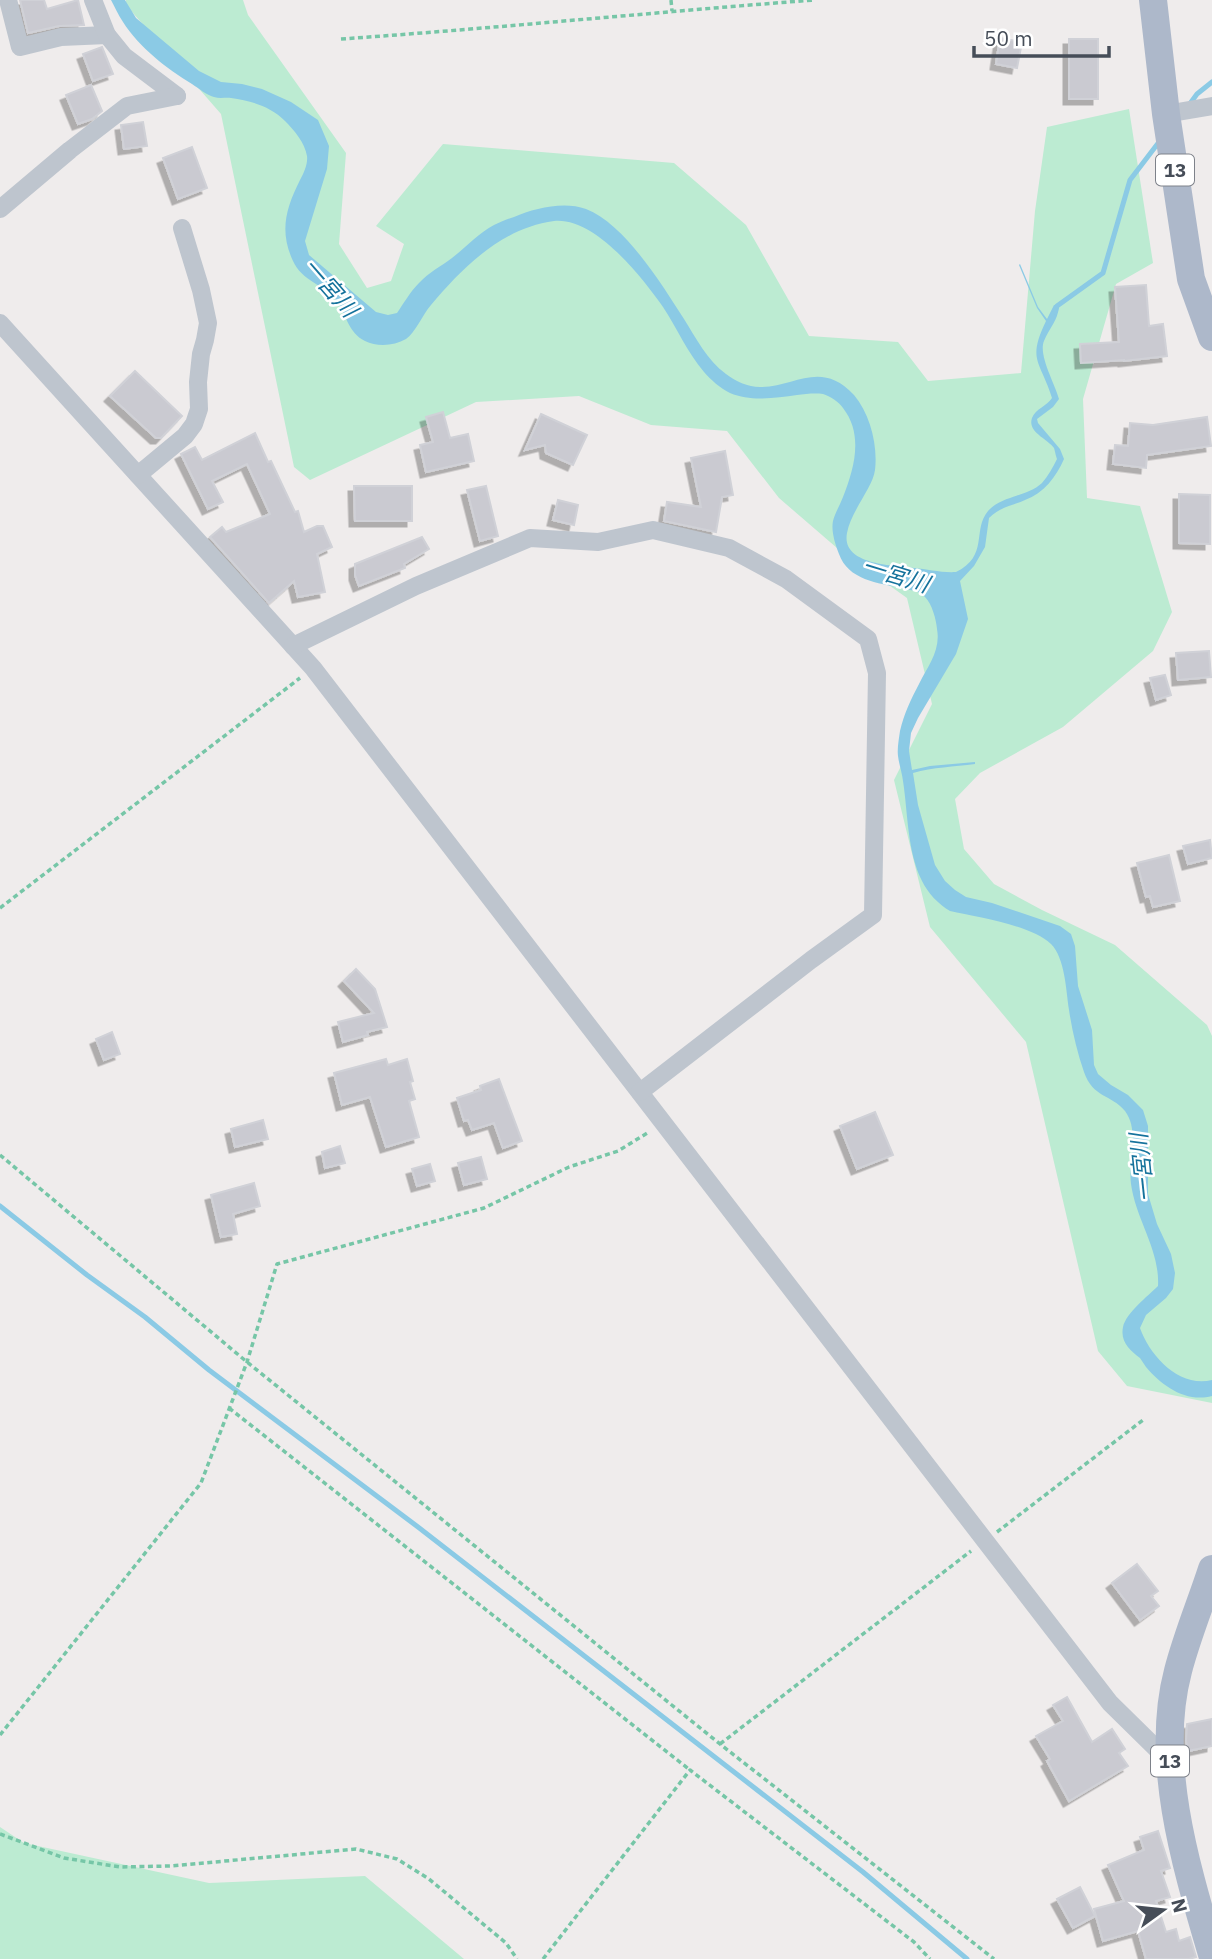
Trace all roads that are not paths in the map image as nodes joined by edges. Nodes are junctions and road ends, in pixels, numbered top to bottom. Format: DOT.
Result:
graph roads {
  1 [pos="8,0"];
  2 [pos="93,0"];
  3 [pos="1153,0"];
  4 [pos="107,35"];
  5 [pos="1212,106"];
  6 [pos="1166,114"];
  7 [pos="0,209"];
  8 [pos="182,228"];
  9 [pos="0,323"];
  10 [pos="1212,337"];
  11 [pos="138,475"];
  12 [pos="293,646"];
  13 [pos="639,1092"];
  14 [pos="1212,1569"];
  15 [pos="1170,1762"];
  16 [pos="1212,1954"];
  1 -- 4 [label="street"];
  2 -- 4 [label="street"];
  3 -- 6 [label="main road, 13"];
  4 -- 7 [label="street"];
  5 -- 6 [label="street"];
  6 -- 10 [label="main road, 13"];
  8 -- 11 [label="street"];
  9 -- 11 [label="street"];
  11 -- 12 [label="street"];
  12 -- 13 [label="street"];
  12 -- 13 [label="street"];
  13 -- 15 [label="street"];
  14 -- 15 [label="main road, 13"];
  15 -- 16 [label="main road, 13"];
}
